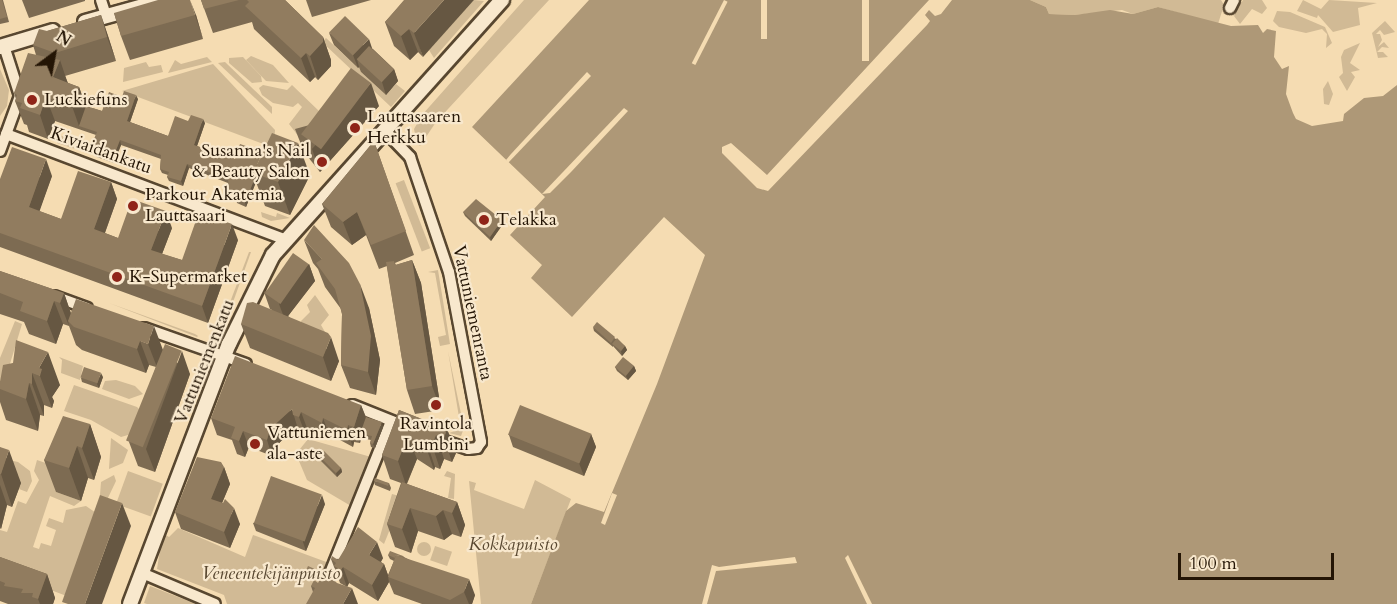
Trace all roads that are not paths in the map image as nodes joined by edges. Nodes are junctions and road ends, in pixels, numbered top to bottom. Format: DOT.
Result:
graph roads {
  1 [pos="101,0"];
  2 [pos="165,0"];
  3 [pos="502,0"];
  4 [pos="106,15"];
  5 [pos="2,46"];
  6 [pos="386,132"];
  7 [pos="6,134"];
  8 [pos="0,151"];
  9 [pos="284,239"];
  10 [pos="38,290"];
  11 [pos="98,312"];
  12 [pos="130,323"];
  13 [pos="224,356"];
  14 [pos="257,368"];
  15 [pos="345,402"];
  16 [pos="391,421"];
  17 [pos="142,573"];
  18 [pos="328,578"];
  19 [pos="130,604"];
  20 [pos="215,604"];
  1 -- 4 [label="street"];
  2 -- 4 [label="street"];
  3 -- 6 [label="street, Vattuniemenkatu"];
  4 -- 5 [label="street"];
  5 -- 7 [label="street"];
  6 -- 9 [label="street, Vattuniemenkatu"];
  6 -- 16 [label="street, Vattuniemenranta"];
  7 -- 8 [label="street"];
  7 -- 9 [label="street, Kiviaidankatu"];
  9 -- 13 [label="street, Vattuniemenkatu"];
  10 -- 11 [label="street"];
  12 -- 13 [label="street"];
  13 -- 14 [label="street"];
  13 -- 17 [label="street, Vattuniemenkatu"];
  15 -- 16 [label="street"];
  16 -- 18 [label="street"];
  17 -- 19 [label="street, Vattuniemenkatu"];
  17 -- 20 [label="street"];
}
